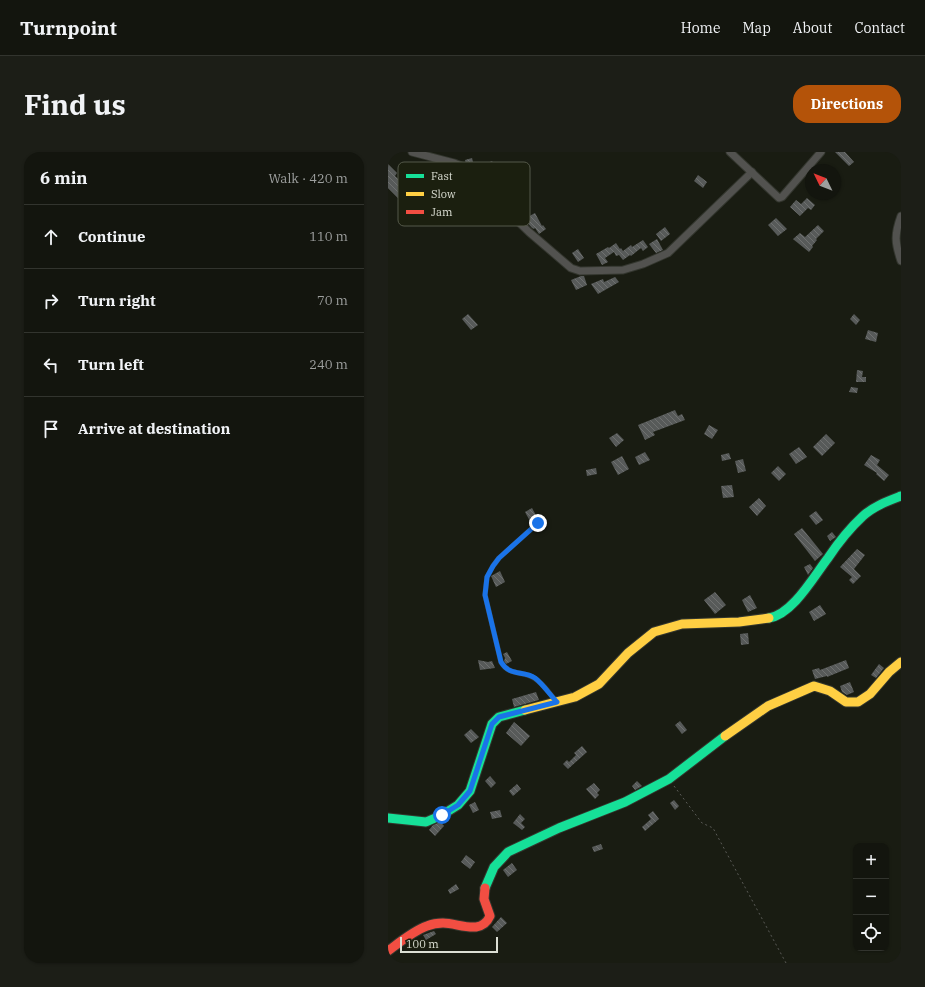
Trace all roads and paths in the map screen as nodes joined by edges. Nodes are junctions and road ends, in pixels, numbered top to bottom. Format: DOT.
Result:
graph roads {
  1 [pos="412,152"];
  2 [pos="730,152"];
  3 [pos="821,152"];
  4 [pos="450,162"];
  5 [pos="752,172"];
  6 [pos="901,216"];
  7 [pos="523,226"];
  8 [pos="901,261"];
  9 [pos="901,496"];
  10 [pos="538,523"];
  11 [pos="901,662"];
  12 [pos="557,702"];
  13 [pos="669,779"];
  14 [pos="388,818"];
  15 [pos="388,951"];
  16 [pos="786,963"];
  1 -- 4 [label="street"];
  2 -- 5 [label="street"];
  3 -- 5 [label="street"];
  5 -- 7 [label="street"];
  6 -- 8 [label="street"];
  9 -- 12 [label="street"];
  10 -- 12 [label="lane"];
  11 -- 13 [label="street"];
  12 -- 14 [label="street"];
  13 -- 15 [label="street"];
  13 -- 16 [label="path"];
}
